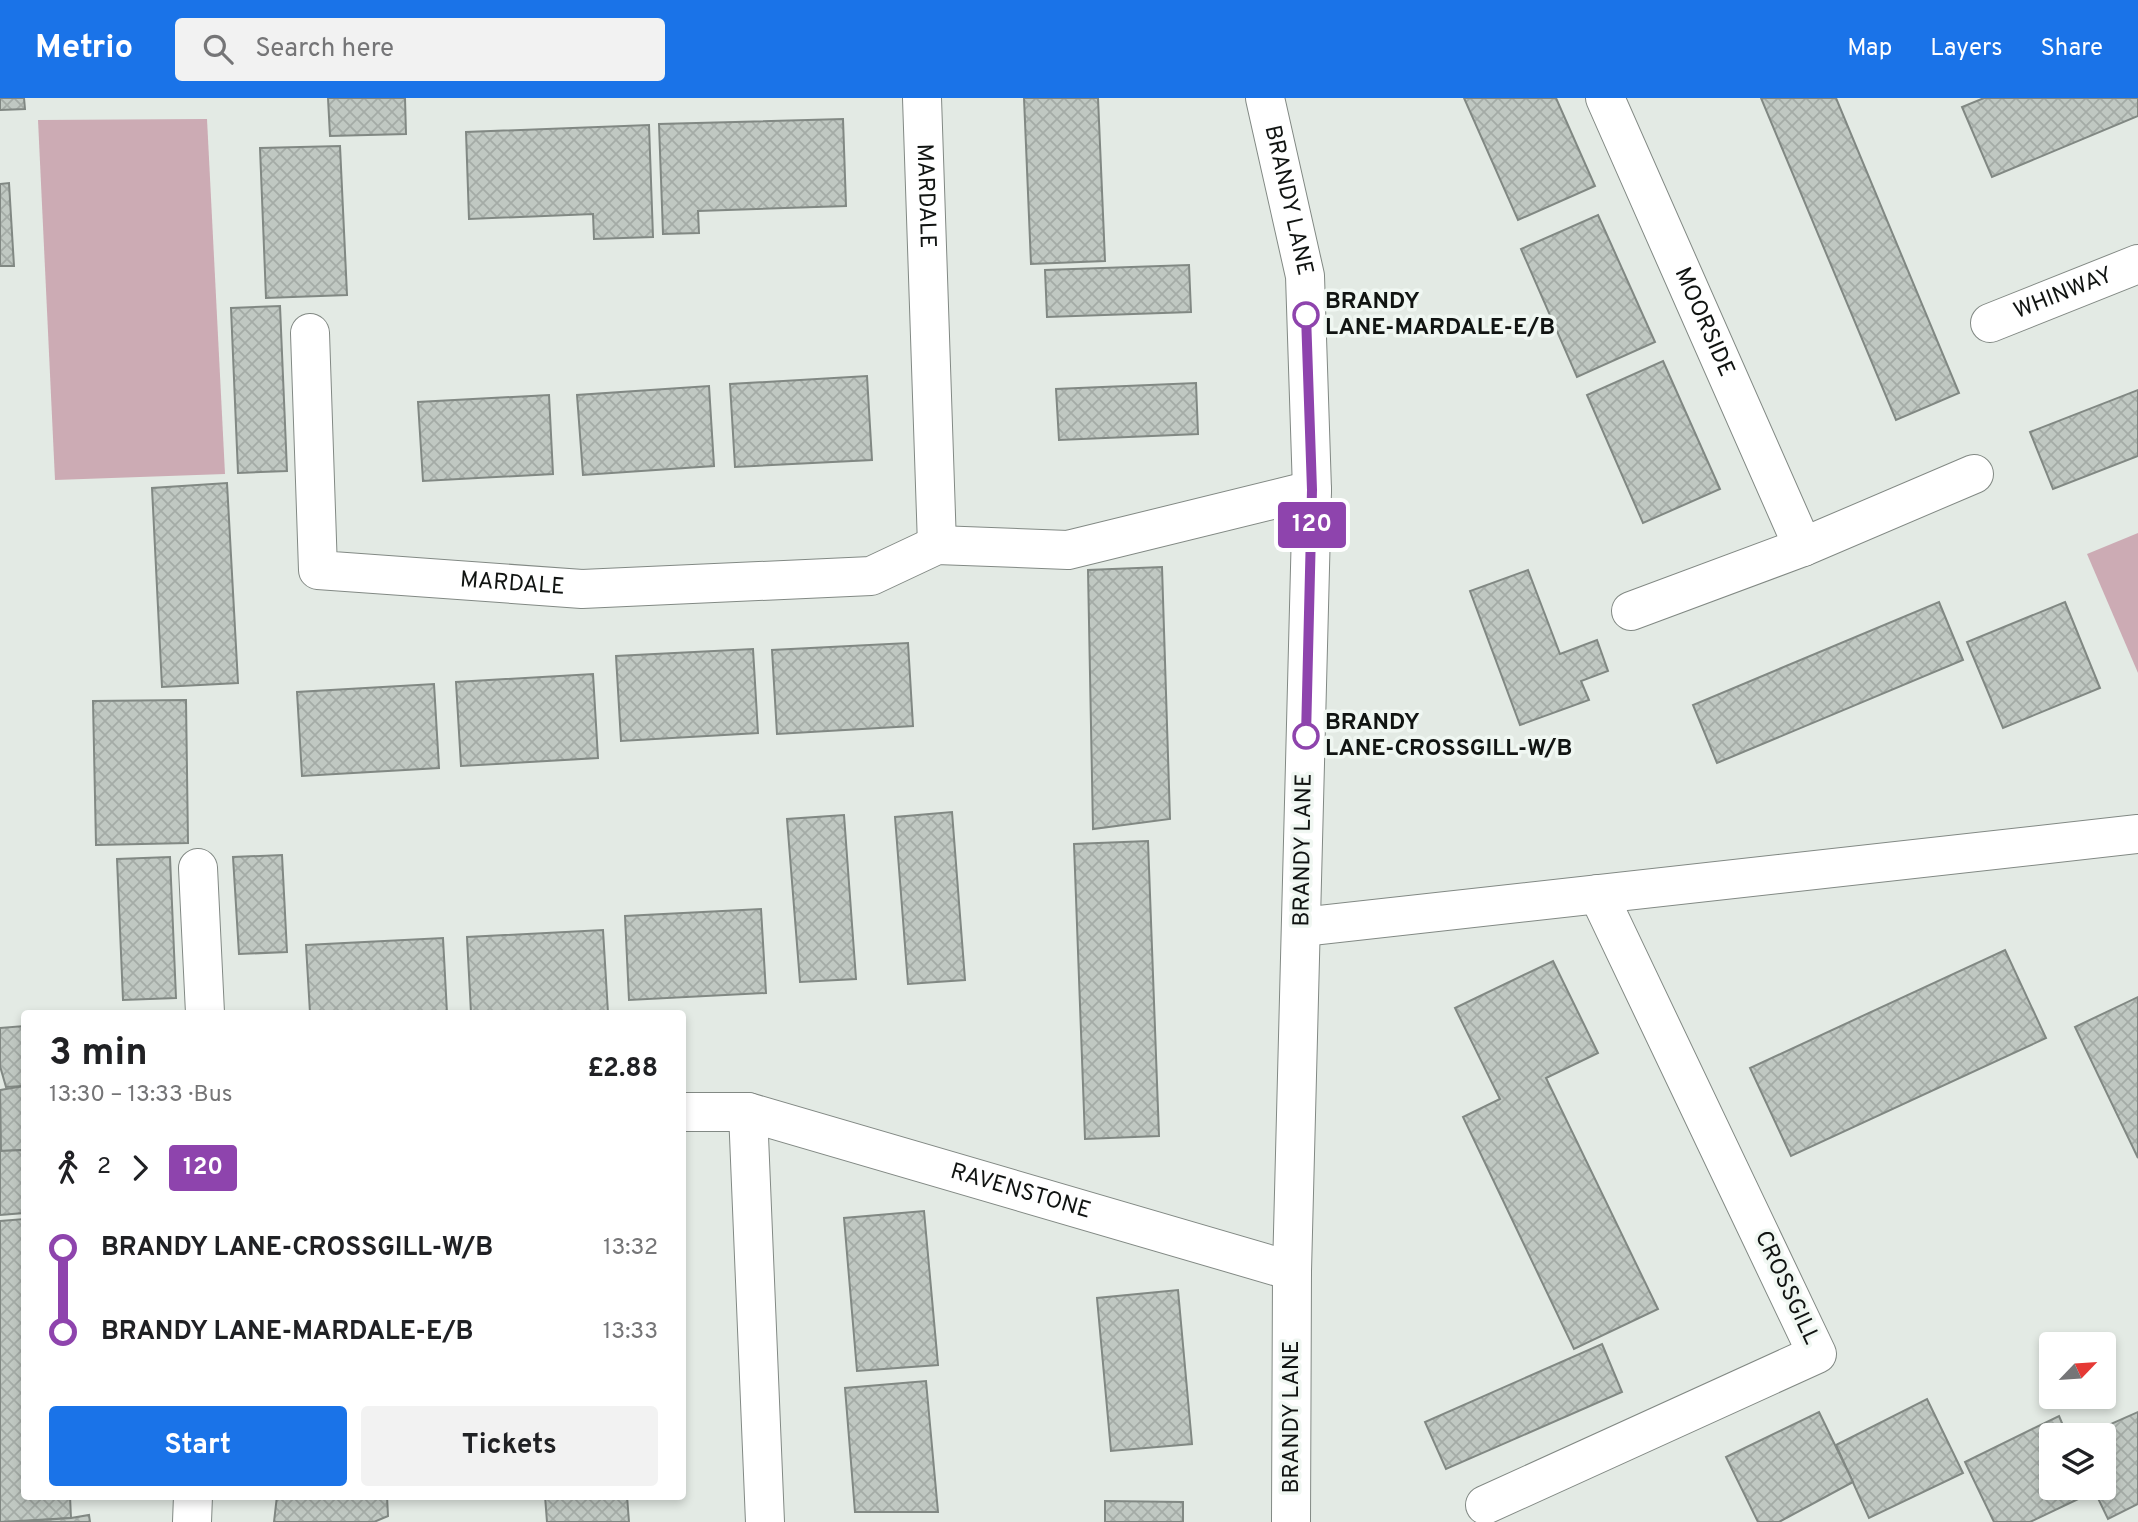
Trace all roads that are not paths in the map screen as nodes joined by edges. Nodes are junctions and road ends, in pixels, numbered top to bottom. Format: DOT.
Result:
graph roads {
  1 [pos="922,98"];
  2 [pos="1265,98"];
  3 [pos="1605,98"];
  4 [pos="2138,264"];
  5 [pos="1990,323"];
  6 [pos="310,332"];
  7 [pos="1974,474"];
  8 [pos="1312,490"];
  9 [pos="937,545"];
  10 [pos="1803,547"];
  11 [pos="1631,611"];
  12 [pos="2138,834"];
  13 [pos="198,868"];
  14 [pos="1598,894"];
  15 [pos="1302,927"];
  16 [pos="205,1010"];
  17 [pos="686,1112"];
  18 [pos="748,1112"];
  19 [pos="1292,1271"];
  20 [pos="193,1500"];
  21 [pos="1485,1505"];
  22 [pos="192,1522"];
  23 [pos="765,1522"];
  24 [pos="1291,1522"];
  1 -- 9 [label="street, MARDALE"];
  2 -- 8 [label="street, BRANDY LANE"];
  3 -- 10 [label="street, MOORSIDE"];
  4 -- 5 [label="street, WHINWAY"];
  6 -- 9 [label="street, MARDALE"];
  7 -- 10 [label="street"];
  8 -- 9 [label="street, MARDALE"];
  8 -- 15 [label="street, BRANDY LANE"];
  10 -- 11 [label="street"];
  12 -- 14 [label="street"];
  13 -- 16 [label="street"];
  14 -- 15 [label="street"];
  14 -- 21 [label="street, CROSSGILL"];
  15 -- 19 [label="street, BRANDY LANE"];
  17 -- 18 [label="street, RAVENSTONE"];
  18 -- 19 [label="street, RAVENSTONE"];
  18 -- 23 [label="street"];
  19 -- 24 [label="street, BRANDY LANE"];
  20 -- 22 [label="street"];
}
